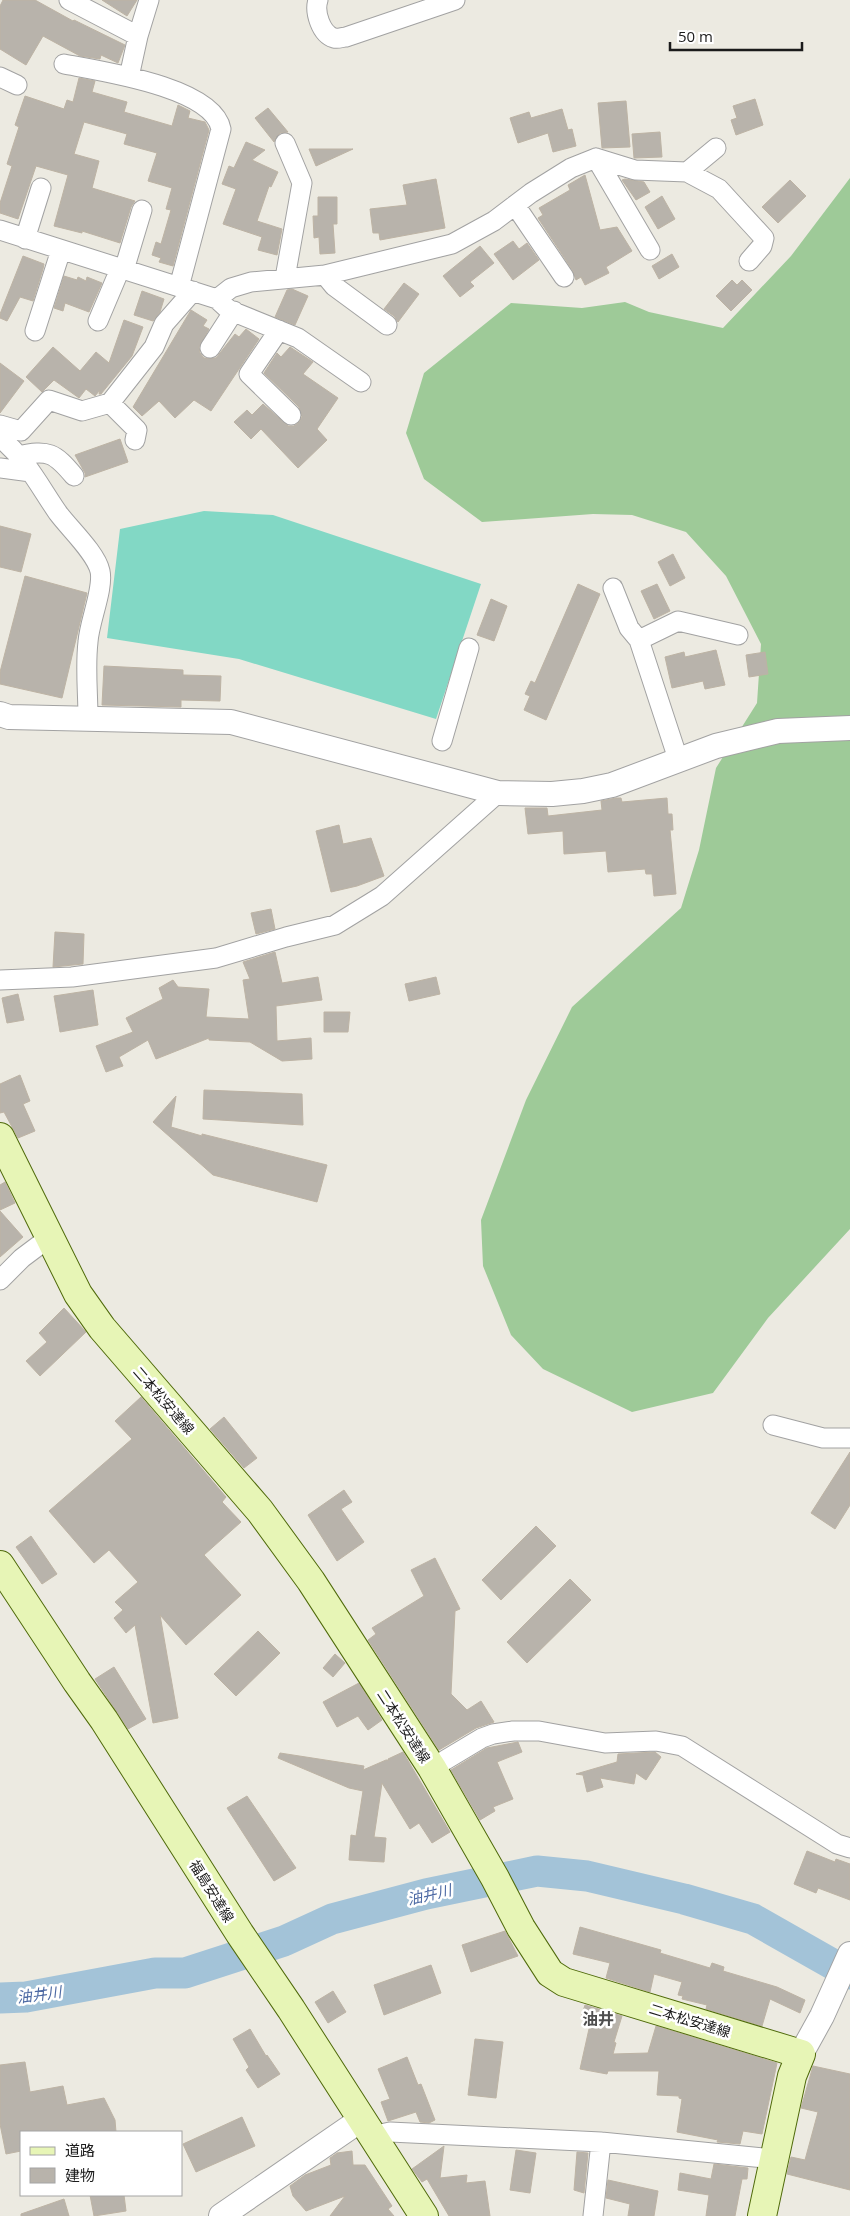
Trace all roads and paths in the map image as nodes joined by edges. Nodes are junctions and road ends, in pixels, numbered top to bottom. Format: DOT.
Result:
graph roads {
  1 [pos="69,0"];
  2 [pos="149,0"];
  3 [pos="318,0"];
  4 [pos="455,0"];
  5 [pos="138,36"];
  6 [pos="64,64"];
  7 [pos="129,77"];
  8 [pos="285,143"];
  9 [pos="716,148"];
  10 [pos="596,158"];
  11 [pos="687,172"];
  12 [pos="41,188"];
  13 [pos="516,205"];
  14 [pos="142,210"];
  15 [pos="0,230"];
  16 [pos="25,239"];
  17 [pos="61,250"];
  18 [pos="650,250"];
  19 [pos="749,261"];
  20 [pos="122,269"];
  21 [pos="325,275"];
  22 [pos="564,277"];
  23 [pos="285,278"];
  24 [pos="186,289"];
  25 [pos="217,298"];
  26 [pos="234,311"];
  27 [pos="98,321"];
  28 [pos="387,325"];
  29 [pos="279,330"];
  30 [pos="35,331"];
  31 [pos="210,348"];
  32 [pos="361,382"];
  33 [pos="110,403"];
  34 [pos="291,415"];
  35 [pos="0,425"];
  36 [pos="0,438"];
  37 [pos="135,440"];
  38 [pos="18,456"];
  39 [pos="0,468"];
  40 [pos="30,472"];
  41 [pos="74,476"];
  42 [pos="613,588"];
  43 [pos="738,636"];
  44 [pos="639,640"];
  45 [pos="469,648"];
  46 [pos="0,714"];
  47 [pos="88,718"];
  48 [pos="850,728"];
  49 [pos="442,741"];
  50 [pos="678,759"];
  51 [pos="498,793"];
  52 [pos="0,980"];
  53 [pos="0,1136"];
  54 [pos="50,1237"];
  55 [pos="0,1280"];
  56 [pos="773,1426"];
  57 [pos="850,1438"];
  58 [pos="0,1565"];
  59 [pos="432,1768"];
  60 [pos="850,1848"];
  61 [pos="850,1954"];
  62 [pos="801,2054"];
  63 [pos="367,2128"];
  64 [pos="601,2142"];
  65 [pos="774,2159"];
  66 [pos="221,2216"];
  67 [pos="424,2216"];
  68 [pos="593,2216"];
  69 [pos="762,2216"];
  1 -- 5 [label="street"];
  2 -- 5 [label="street"];
  3 -- 4 [label="street"];
  5 -- 7 [label="street"];
  6 -- 7 [label="street"];
  7 -- 24 [label="street"];
  8 -- 23 [label="street"];
  9 -- 11 [label="street"];
  10 -- 11 [label="street"];
  10 -- 13 [label="street"];
  10 -- 18 [label="street"];
  11 -- 19 [label="street"];
  12 -- 16 [label="street"];
  13 -- 21 [label="street"];
  13 -- 22 [label="street"];
  14 -- 20 [label="street"];
  15 -- 16 [label="street"];
  16 -- 17 [label="street"];
  17 -- 20 [label="street"];
  17 -- 30 [label="street"];
  20 -- 24 [label="street"];
  20 -- 27 [label="street"];
  21 -- 23 [label="street"];
  21 -- 28 [label="street"];
  23 -- 25 [label="street"];
  24 -- 25 [label="street"];
  24 -- 33 [label="street"];
  25 -- 26 [label="street"];
  26 -- 29 [label="street"];
  26 -- 31 [label="street"];
  29 -- 32 [label="street"];
  29 -- 34 [label="street"];
  33 -- 35 [label="street"];
  33 -- 37 [label="street"];
  36 -- 38 [label="street"];
  38 -- 40 [label="street"];
  38 -- 41 [label="street"];
  39 -- 40 [label="street"];
  40 -- 47 [label="street"];
  42 -- 44 [label="street"];
  43 -- 44 [label="street"];
  44 -- 50 [label="street"];
  45 -- 49 [label="street"];
  46 -- 47 [label="street"];
  47 -- 51 [label="street"];
  48 -- 50 [label="street"];
  50 -- 51 [label="street"];
  51 -- 52 [label="street"];
  53 -- 54 [label="main road, 二本松安達線"];
  54 -- 55 [label="street"];
  54 -- 59 [label="main road, 二本松安達線"];
  56 -- 57 [label="street"];
  58 -- 63 [label="main road, 福島安達線"];
  59 -- 60 [label="street"];
  59 -- 62 [label="main road, 二本松安達線"];
  61 -- 62 [label="street"];
  62 -- 65 [label="main road"];
  63 -- 64 [label="street"];
  63 -- 66 [label="street"];
  63 -- 67 [label="main road, 福島安達線"];
  64 -- 65 [label="street"];
  64 -- 68 [label="street"];
  65 -- 69 [label="main road"];
}
